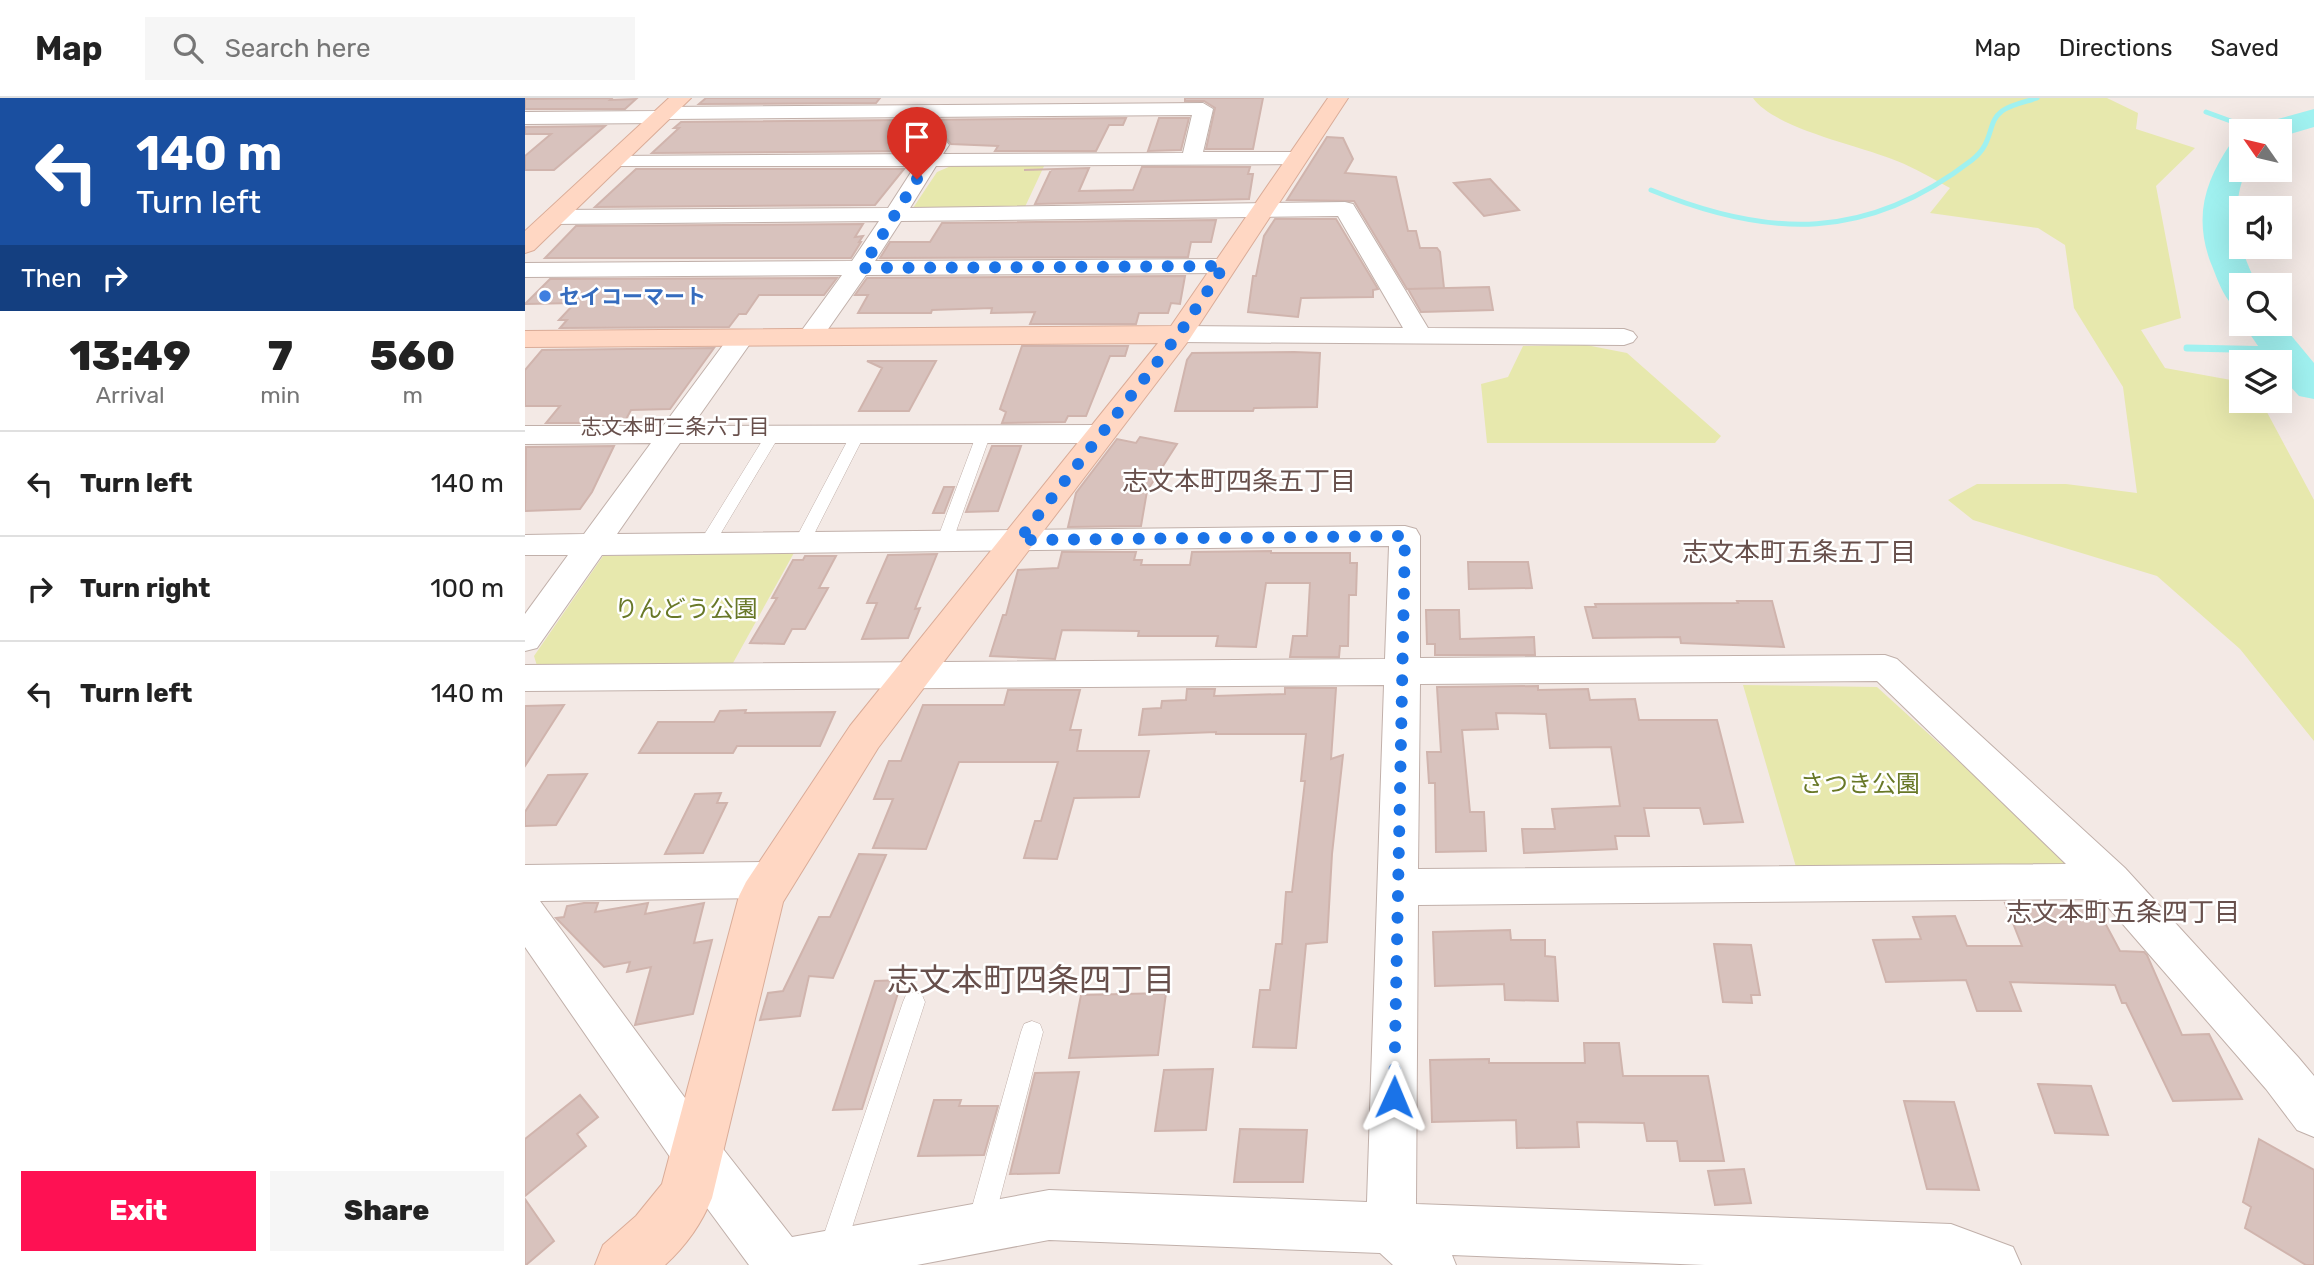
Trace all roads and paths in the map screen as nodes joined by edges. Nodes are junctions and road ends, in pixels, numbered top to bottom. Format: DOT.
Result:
graph roads {
  1 [pos="558,98"];
  2 [pos="1338,98"];
  3 [pos="965,105"];
  4 [pos="669,109"];
  5 [pos="528,120"];
  6 [pos="1297,159"];
  7 [pos="929,160"];
  8 [pos="1191,160"];
  9 [pos="613,162"];
  10 [pos="1260,212"];
  11 [pos="893,215"];
  12 [pos="554,217"];
  13 [pos="525,245"];
  14 [pos="1224,266"];
  15 [pos="862,268"];
  16 [pos="525,270"];
  17 [pos="1179,334"];
  18 [pos="1420,336"];
  19 [pos="810,337"];
  20 [pos="1624,337"];
  21 [pos="741,338"];
  22 [pos="525,339"];
  23 [pos="672,433"];
  24 [pos="774,433"];
  25 [pos="858,433"];
  26 [pos="984,433"];
  27 [pos="1101,434"];
  28 [pos="525,435"];
  29 [pos="945,540"];
  30 [pos="1019,540"];
  31 [pos="802,542"];
  32 [pos="707,543"];
  33 [pos="591,544"];
  34 [pos="525,545"];
  35 [pos="525,639"];
  36 [pos="1402,670"];
  37 [pos="913,675"];
  38 [pos="525,678"];
  39 [pos="773,880"];
  40 [pos="2111,881"];
  41 [pos="525,883"];
  42 [pos="1398,887"];
  43 [pos="525,913"];
  44 [pos="914,1002"];
  45 [pos="1032,1032"];
  46 [pos="2314,1113"];
  47 [pos="696,1153"];
  48 [pos="979,1228"];
  49 [pos="1391,1228"];
  50 [pos="830,1256"];
  51 [pos="623,1265"];
  52 [pos="781,1265"];
  53 [pos="1430,1265"];
  54 [pos="1995,1265"];
  1 -- 5 [label="street"];
  2 -- 6 [label="street"];
  3 -- 4 [label="street"];
  3 -- 7 [label="street"];
  3 -- 8 [label="street"];
  4 -- 5 [label="street"];
  4 -- 9 [label="street"];
  6 -- 8 [label="street"];
  6 -- 10 [label="street"];
  7 -- 8 [label="street"];
  7 -- 9 [label="street"];
  7 -- 11 [label="street"];
  9 -- 12 [label="street"];
  10 -- 11 [label="street"];
  10 -- 14 [label="street"];
  10 -- 18 [label="street"];
  11 -- 12 [label="street"];
  11 -- 15 [label="street"];
  12 -- 13 [label="street"];
  14 -- 15 [label="street"];
  14 -- 17 [label="street"];
  15 -- 16 [label="street"];
  15 -- 19 [label="street"];
  17 -- 18 [label="street"];
  17 -- 19 [label="street"];
  17 -- 27 [label="street"];
  18 -- 20 [label="street"];
  19 -- 21 [label="street"];
  21 -- 22 [label="street"];
  21 -- 23 [label="street"];
  23 -- 24 [label="street"];
  23 -- 28 [label="street"];
  23 -- 33 [label="street"];
  24 -- 25 [label="street"];
  24 -- 32 [label="lane"];
  25 -- 26 [label="street"];
  25 -- 31 [label="lane"];
  26 -- 27 [label="street"];
  26 -- 29 [label="lane"];
  27 -- 30 [label="street"];
  29 -- 30 [label="street"];
  29 -- 31 [label="street"];
  30 -- 36 [label="street"];
  30 -- 37 [label="street"];
  31 -- 32 [label="street"];
  32 -- 33 [label="street"];
  33 -- 34 [label="street"];
  33 -- 35 [label="street"];
  36 -- 37 [label="street"];
  36 -- 40 [label="street"];
  36 -- 42 [label="street"];
  37 -- 38 [label="street"];
  37 -- 39 [label="street"];
  39 -- 41 [label="street"];
  39 -- 47 [label="street"];
  40 -- 42 [label="street"];
  40 -- 46 [label="street"];
  42 -- 49 [label="street"];
  43 -- 47 [label="street"];
  44 -- 50 [label="lane"];
  45 -- 48 [label="lane"];
  47 -- 51 [label="street"];
  47 -- 52 [label="street"];
  48 -- 49 [label="street"];
  48 -- 50 [label="street"];
  49 -- 53 [label="street"];
  49 -- 54 [label="street"];
  50 -- 52 [label="street"];
}
